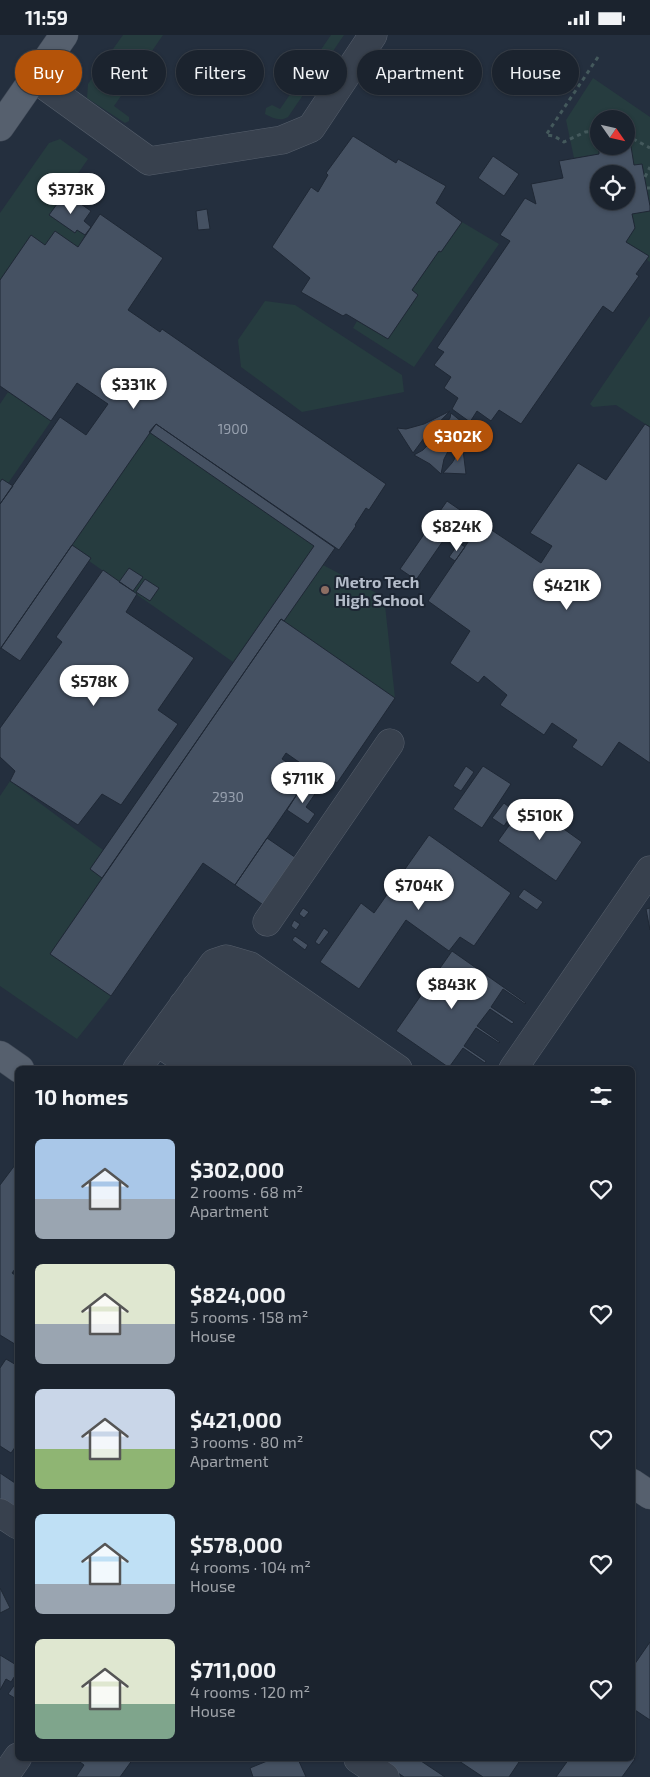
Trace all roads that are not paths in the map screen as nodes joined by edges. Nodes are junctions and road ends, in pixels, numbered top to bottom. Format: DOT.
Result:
graph roads {
  1 [pos="64,35"];
  2 [pos="373,35"];
  3 [pos="54,50"];
  4 [pos="22,95"];
  5 [pos="58,95"];
  6 [pos="0,127"];
  7 [pos="390,743"];
  8 [pos="650,870"];
  9 [pos="267,922"];
  10 [pos="170,1028"];
  11 [pos="0,1055"];
  12 [pos="16,1066"];
  13 [pos="195,1066"];
  14 [pos="235,1066"];
  15 [pos="269,1066"];
  16 [pos="307,1066"];
  17 [pos="342,1066"];
  18 [pos="394,1066"];
  19 [pos="515,1066"];
  20 [pos="635,1485"];
  21 [pos="650,1495"];
  22 [pos="0,1513"];
  23 [pos="15,1523"];
  24 [pos="15,1761"];
  25 [pos="361,1761"];
  26 [pos="4,1777"];
  27 [pos="385,1777"];
  1 -- 3 [label="main road"];
  2 -- 5 [label="lane"];
  4 -- 6 [label="main road"];
  7 -- 9 [label="lane"];
  8 -- 19 [label="lane"];
  10 -- 13 [label="lane"];
  10 -- 14 [label="lane"];
  10 -- 15 [label="lane"];
  10 -- 16 [label="lane"];
  10 -- 17 [label="lane"];
  10 -- 18 [label="lane"];
  11 -- 12 [label="main road"];
  20 -- 21 [label="main road"];
  22 -- 23 [label="lane"];
  24 -- 26 [label="lane"];
  25 -- 27 [label="lane"];
}
